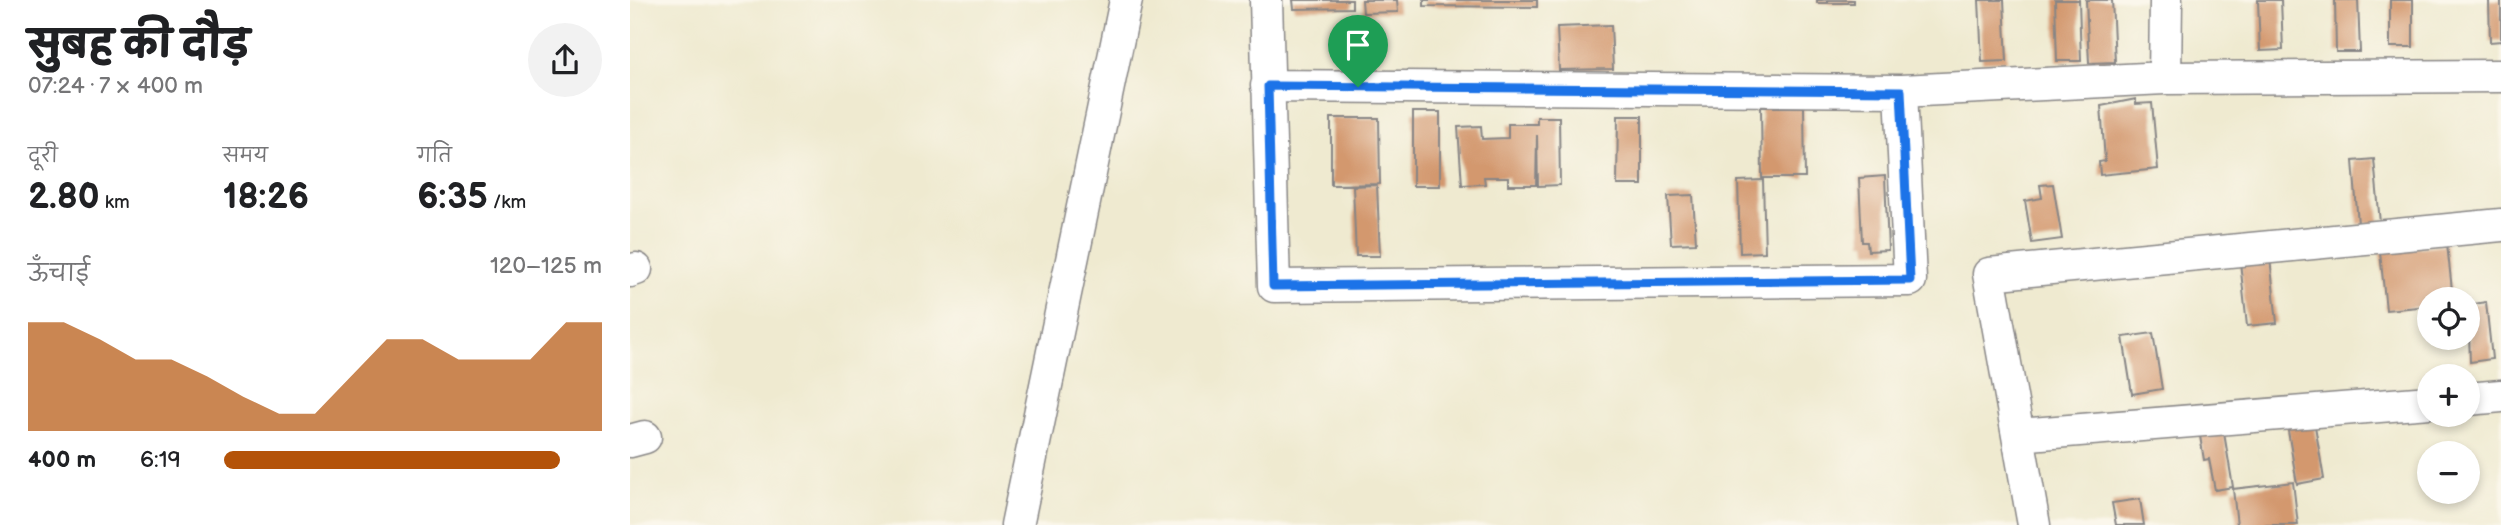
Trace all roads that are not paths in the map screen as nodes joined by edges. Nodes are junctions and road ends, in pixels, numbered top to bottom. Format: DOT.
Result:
graph roads {
  1 [pos="1126,0"];
  2 [pos="1266,0"];
  3 [pos="2166,0"];
  4 [pos="2501,76"];
  5 [pos="2165,78"];
  6 [pos="1268,86"];
  7 [pos="1901,91"];
  8 [pos="2501,225"];
  9 [pos="2501,396"];
  10 [pos="2480,398"];
  11 [pos="2417,403"];
  12 [pos="2018,435"];
  13 [pos="1017,525"];
  14 [pos="2034,525"];
  1 -- 13 [label="street"];
  2 -- 6 [label="street"];
  3 -- 5 [label="street"];
  4 -- 5 [label="street"];
  5 -- 7 [label="street"];
  6 -- 7 [label="street"];
  6 -- 7 [label="street"];
  8 -- 12 [label="street"];
  9 -- 10 [label="street"];
  11 -- 12 [label="street"];
  12 -- 14 [label="street"];
}
